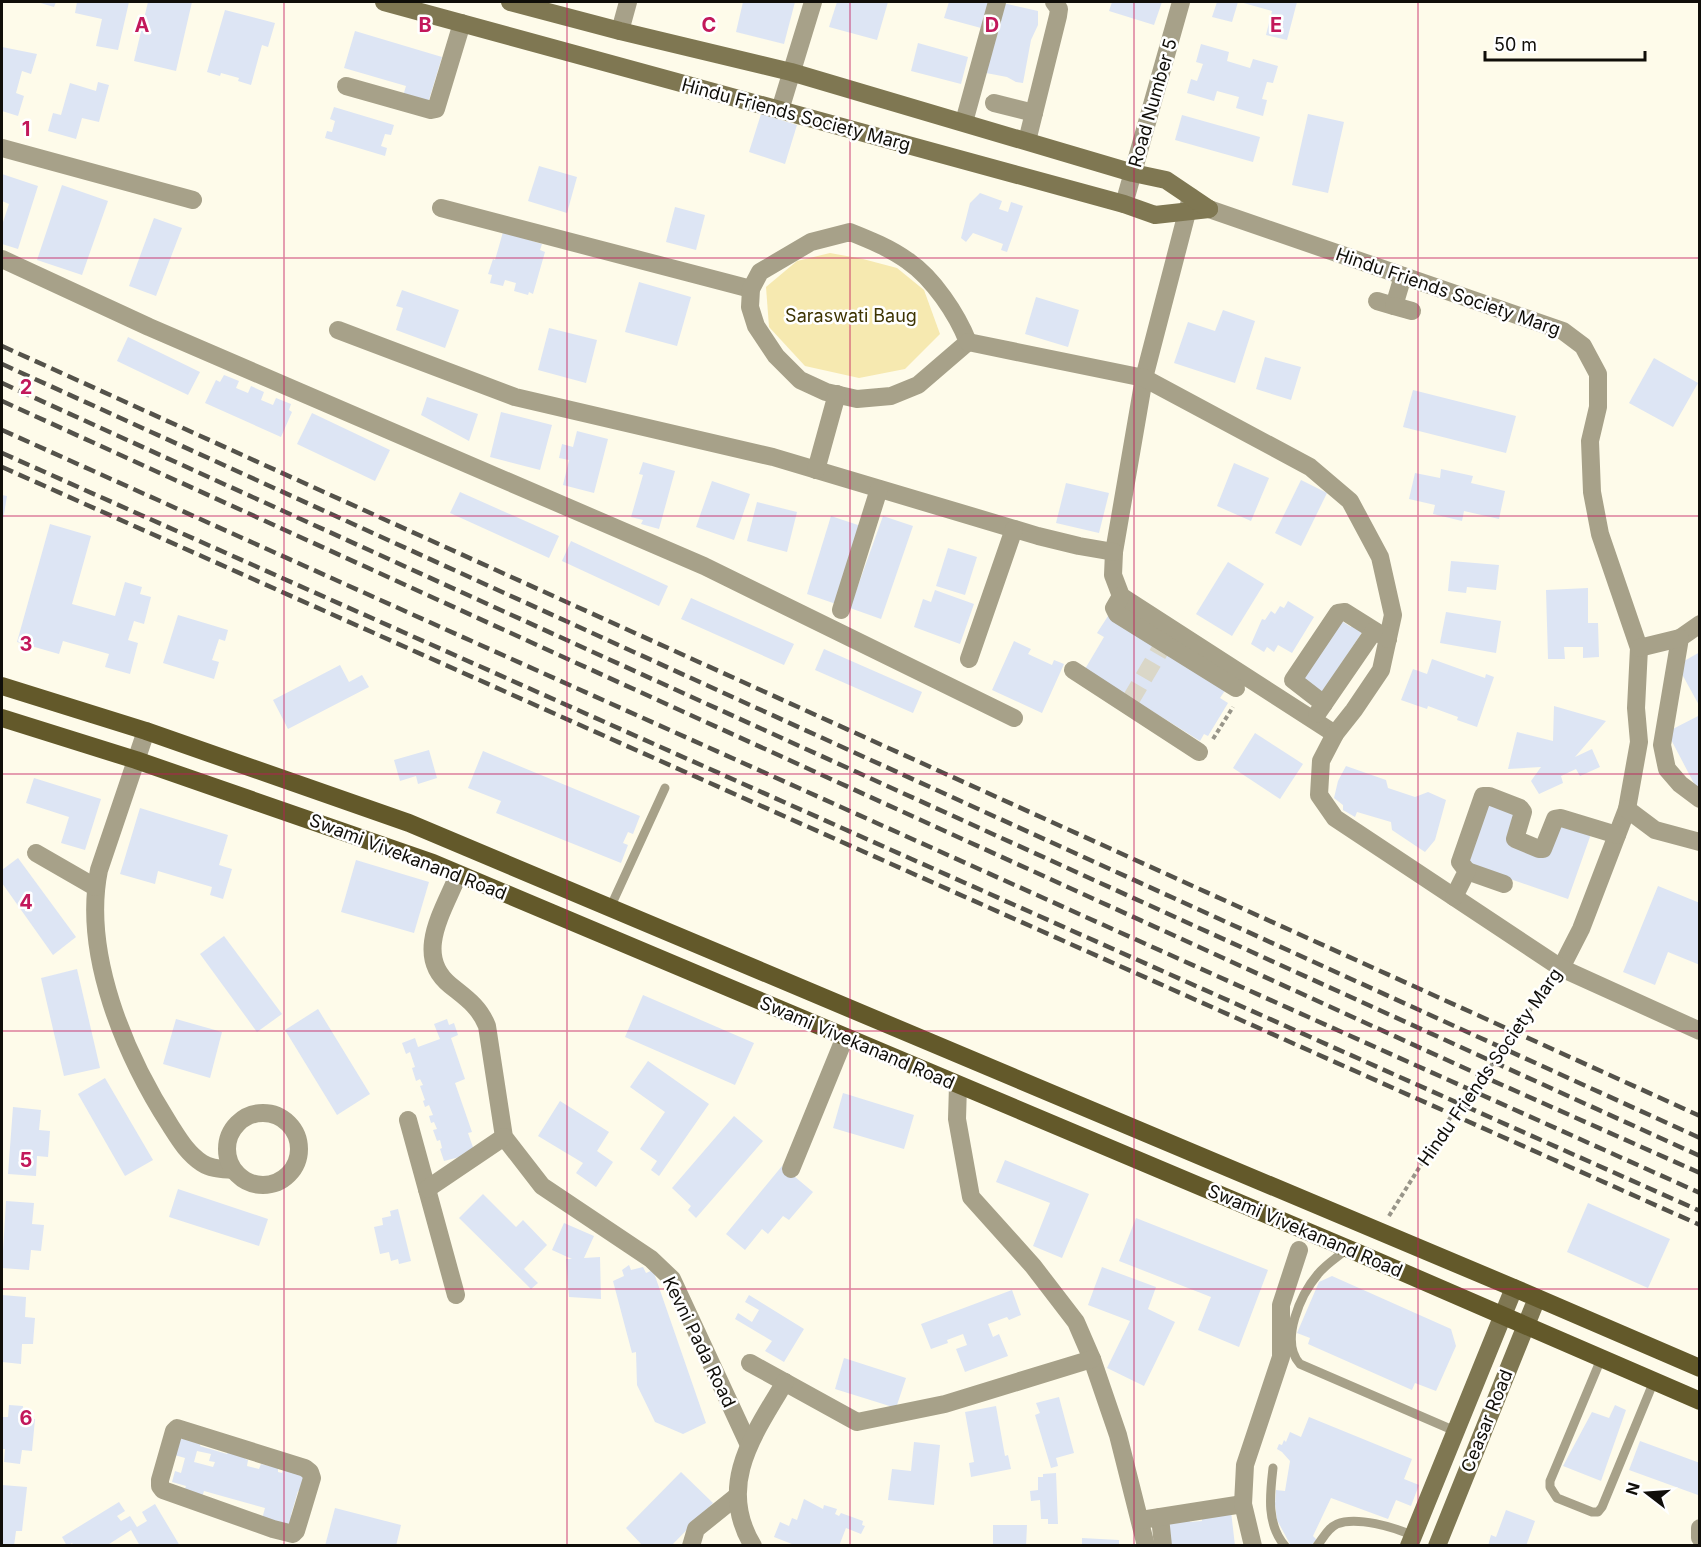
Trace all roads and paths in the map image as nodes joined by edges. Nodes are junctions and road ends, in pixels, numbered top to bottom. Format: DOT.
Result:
graph roads {
  1 [pos="384,2"];
  2 [pos="510,2"];
  3 [pos="628,2"];
  4 [pos="813,2"];
  5 [pos="997,2"];
  6 [pos="1054,2"];
  7 [pos="1181,2"];
  8 [pos="462,23"];
  9 [pos="620,31"];
  10 [pos="791,72"];
  11 [pos="346,86"];
  12 [pos="994,104"];
  13 [pos="780,110"];
  14 [pos="1034,112"];
  15 [pos="964,122"];
  16 [pos="1027,141"];
  17 [pos="2,148"];
  18 [pos="1133,173"];
  19 [pos="193,200"];
  20 [pos="1124,204"];
  21 [pos="1189,204"];
  22 [pos="441,208"];
  23 [pos="2,259"];
  24 [pos="1402,276"];
  25 [pos="751,289"];
  26 [pos="1394,306"];
  27 [pos="338,330"];
  28 [pos="968,342"];
  29 [pos="1144,378"];
  30 [pos="837,394"];
  31 [pos="816,470"];
  32 [pos="879,489"];
  33 [pos="1014,529"];
  34 [pos="1114,552"];
  35 [pos="840,610"];
  36 [pos="1700,624"];
  37 [pos="1381,635"];
  38 [pos="1680,638"];
  39 [pos="1167,639"];
  40 [pos="1639,648"];
  41 [pos="969,659"];
  42 [pos="1073,670"];
  43 [pos="2,686"];
  44 [pos="1236,688"];
  45 [pos="1324,704"];
  46 [pos="2,718"];
  47 [pos="1014,718"];
  48 [pos="1313,720"];
  49 [pos="147,731"];
  50 [pos="1335,734"];
  51 [pos="1639,742"];
  52 [pos="1662,745"];
  53 [pos="1199,752"];
  54 [pos="136,760"];
  55 [pos="665,788"];
  56 [pos="1700,800"];
  57 [pos="1628,809"];
  58 [pos="1617,835"];
  59 [pos="439,837"];
  60 [pos="1700,842"];
  61 [pos="36,853"];
  62 [pos="434,863"];
  63 [pos="1467,871"];
  64 [pos="458,874"];
  65 [pos="1504,884"];
  66 [pos="95,887"];
  67 [pos="1454,897"];
  68 [pos="610,908"];
  69 [pos="1561,968"];
  70 [pos="1700,1031"];
  71 [pos="845,1037"];
  72 [pos="958,1085"];
  73 [pos="408,1120"];
  74 [pos="504,1137"];
  75 [pos="791,1168"];
  76 [pos="233,1170"];
  77 [pos="427,1189"];
  78 [pos="1313,1204"];
  79 [pos="1303,1230"];
  80 [pos="1379,1232"];
  81 [pos="1347,1249"];
  82 [pos="1299,1250"];
  83 [pos="1514,1288"];
  84 [pos="456,1295"];
  85 [pos="1537,1298"];
  86 [pos="1502,1317"];
  87 [pos="1524,1326"];
  88 [pos="1092,1359"];
  89 [pos="1601,1359"];
  90 [pos="750,1364"];
  91 [pos="1700,1368"];
  92 [pos="1654,1381"];
  93 [pos="785,1382"];
  94 [pos="1700,1401"];
  95 [pos="1455,1431"];
  96 [pos="748,1443"];
  97 [pos="1273,1468"];
  98 [pos="737,1497"];
  99 [pos="1243,1504"];
  100 [pos="1160,1517"];
  101 [pos="1141,1520"];
  102 [pos="1700,1528"];
  103 [pos="271,1537"];
  104 [pos="1700,1538"];
  105 [pos="1411,1541"];
  106 [pos="691,1545"];
  107 [pos="753,1545"];
  108 [pos="1146,1545"];
  109 [pos="1163,1545"];
  110 [pos="1252,1545"];
  111 [pos="1285,1545"];
  112 [pos="1317,1545"];
  113 [pos="1437,1545"];
  1 -- 8 [label="street, Hindu Friends Society Marg"];
  2 -- 9 [label="street, Hindu Friends Society Marg"];
  3 -- 9 [label="street"];
  4 -- 10 [label="street"];
  5 -- 15 [label="street"];
  6 -- 14 [label="street"];
  7 -- 18 [label="street, Road Number 5"];
  8 -- 11 [label="street"];
  8 -- 13 [label="street, Hindu Friends Society Marg"];
  9 -- 10 [label="street, Hindu Friends Society Marg"];
  10 -- 13 [label="street"];
  10 -- 15 [label="street, Hindu Friends Society Marg"];
  12 -- 14 [label="street"];
  13 -- 20 [label="street, Hindu Friends Society Marg"];
  14 -- 16 [label="street"];
  15 -- 16 [label="street, Hindu Friends Society Marg"];
  16 -- 18 [label="street, Hindu Friends Society Marg"];
  17 -- 19 [label="street"];
  18 -- 20 [label="street, Road Number 5"];
  18 -- 21 [label="street, Hindu Friends Society Marg"];
  20 -- 21 [label="street, Hindu Friends Society Marg"];
  21 -- 24 [label="street, Hindu Friends Society Marg"];
  21 -- 29 [label="street"];
  22 -- 25 [label="street"];
  23 -- 47 [label="street"];
  24 -- 26 [label="street"];
  24 -- 40 [label="street, Hindu Friends Society Marg"];
  25 -- 28 [label="street"];
  25 -- 30 [label="street"];
  27 -- 31 [label="street"];
  28 -- 29 [label="street"];
  28 -- 30 [label="street"];
  29 -- 34 [label="street"];
  29 -- 37 [label="street"];
  30 -- 31 [label="street"];
  31 -- 32 [label="street"];
  32 -- 33 [label="street"];
  32 -- 35 [label="street"];
  33 -- 34 [label="street"];
  33 -- 41 [label="street"];
  34 -- 39 [label="street"];
  36 -- 38 [label="street"];
  37 -- 45 [label="street"];
  37 -- 45 [label="street"];
  37 -- 50 [label="street"];
  38 -- 40 [label="street"];
  38 -- 52 [label="street"];
  39 -- 44 [label="street"];
  39 -- 48 [label="street"];
  40 -- 51 [label="street, Hindu Friends Society Marg"];
  42 -- 53 [label="street"];
  43 -- 49 [label="main road, Swami Vivekanand Road"];
  44 -- 53 [label="path"];
  45 -- 48 [label="street"];
  46 -- 54 [label="main road, Swami Vivekanand Road"];
  48 -- 50 [label="street"];
  49 -- 54 [label="street"];
  49 -- 59 [label="main road, Swami Vivekanand Road"];
  50 -- 67 [label="street"];
  51 -- 52 [label="street"];
  51 -- 57 [label="street, Hindu Friends Society Marg"];
  52 -- 56 [label="street"];
  54 -- 62 [label="main road, Swami Vivekanand Road"];
  54 -- 66 [label="street"];
  55 -- 68 [label="lane"];
  57 -- 58 [label="street, Hindu Friends Society Marg"];
  57 -- 60 [label="street"];
  58 -- 63 [label="street"];
  58 -- 69 [label="street, Hindu Friends Society Marg"];
  59 -- 62 [label="main road"];
  59 -- 68 [label="main road, Swami Vivekanand Road"];
  61 -- 66 [label="street"];
  62 -- 64 [label="main road, Swami Vivekanand Road"];
  63 -- 65 [label="street"];
  63 -- 67 [label="street"];
  64 -- 71 [label="main road, Swami Vivekanand Road"];
  64 -- 74 [label="street, Kevni Pada Road"];
  66 -- 76 [label="street"];
  67 -- 69 [label="street"];
  68 -- 78 [label="main road, Swami Vivekanand Road"];
  69 -- 70 [label="street"];
  69 -- 80 [label="path, Hindu Friends Society Marg"];
  71 -- 72 [label="main road, Swami Vivekanand Road"];
  71 -- 75 [label="street"];
  72 -- 79 [label="main road, Swami Vivekanand Road"];
  72 -- 88 [label="street"];
  73 -- 77 [label="street"];
  74 -- 77 [label="street"];
  74 -- 96 [label="street, Kevni Pada Road"];
  76 -- 76 [label="street"];
  77 -- 84 [label="street"];
  78 -- 79 [label="main road"];
  78 -- 80 [label="main road, Swami Vivekanand Road"];
  79 -- 81 [label="main road, Swami Vivekanand Road"];
  80 -- 83 [label="main road, Swami Vivekanand Road"];
  81 -- 86 [label="main road, Swami Vivekanand Road"];
  81 -- 95 [label="lane"];
  82 -- 99 [label="street"];
  83 -- 85 [label="main road, Swami Vivekanand Road"];
  83 -- 86 [label="street, Ceasar Road"];
  85 -- 87 [label="street, Ceasar Road"];
  85 -- 91 [label="main road, Swami Vivekanand Road"];
  86 -- 87 [label="main road, Swami Vivekanand Road"];
  86 -- 95 [label="street, Ceasar Road"];
  87 -- 89 [label="main road, Swami Vivekanand Road"];
  87 -- 113 [label="street, Ceasar Road"];
  88 -- 93 [label="street"];
  88 -- 101 [label="street"];
  89 -- 92 [label="main road, Swami Vivekanand Road"];
  89 -- 92 [label="lane"];
  90 -- 93 [label="street"];
  92 -- 94 [label="main road, Swami Vivekanand Road"];
  93 -- 96 [label="street"];
  95 -- 105 [label="street, Ceasar Road"];
  96 -- 98 [label="street"];
  97 -- 111 [label="lane"];
  98 -- 106 [label="street"];
  98 -- 107 [label="street"];
  99 -- 100 [label="street"];
  99 -- 110 [label="street"];
  100 -- 101 [label="street"];
  100 -- 109 [label="street"];
  101 -- 108 [label="street"];
  102 -- 104 [label="street"];
  103 -- 103 [label="street"];
  105 -- 112 [label="lane"];
}
